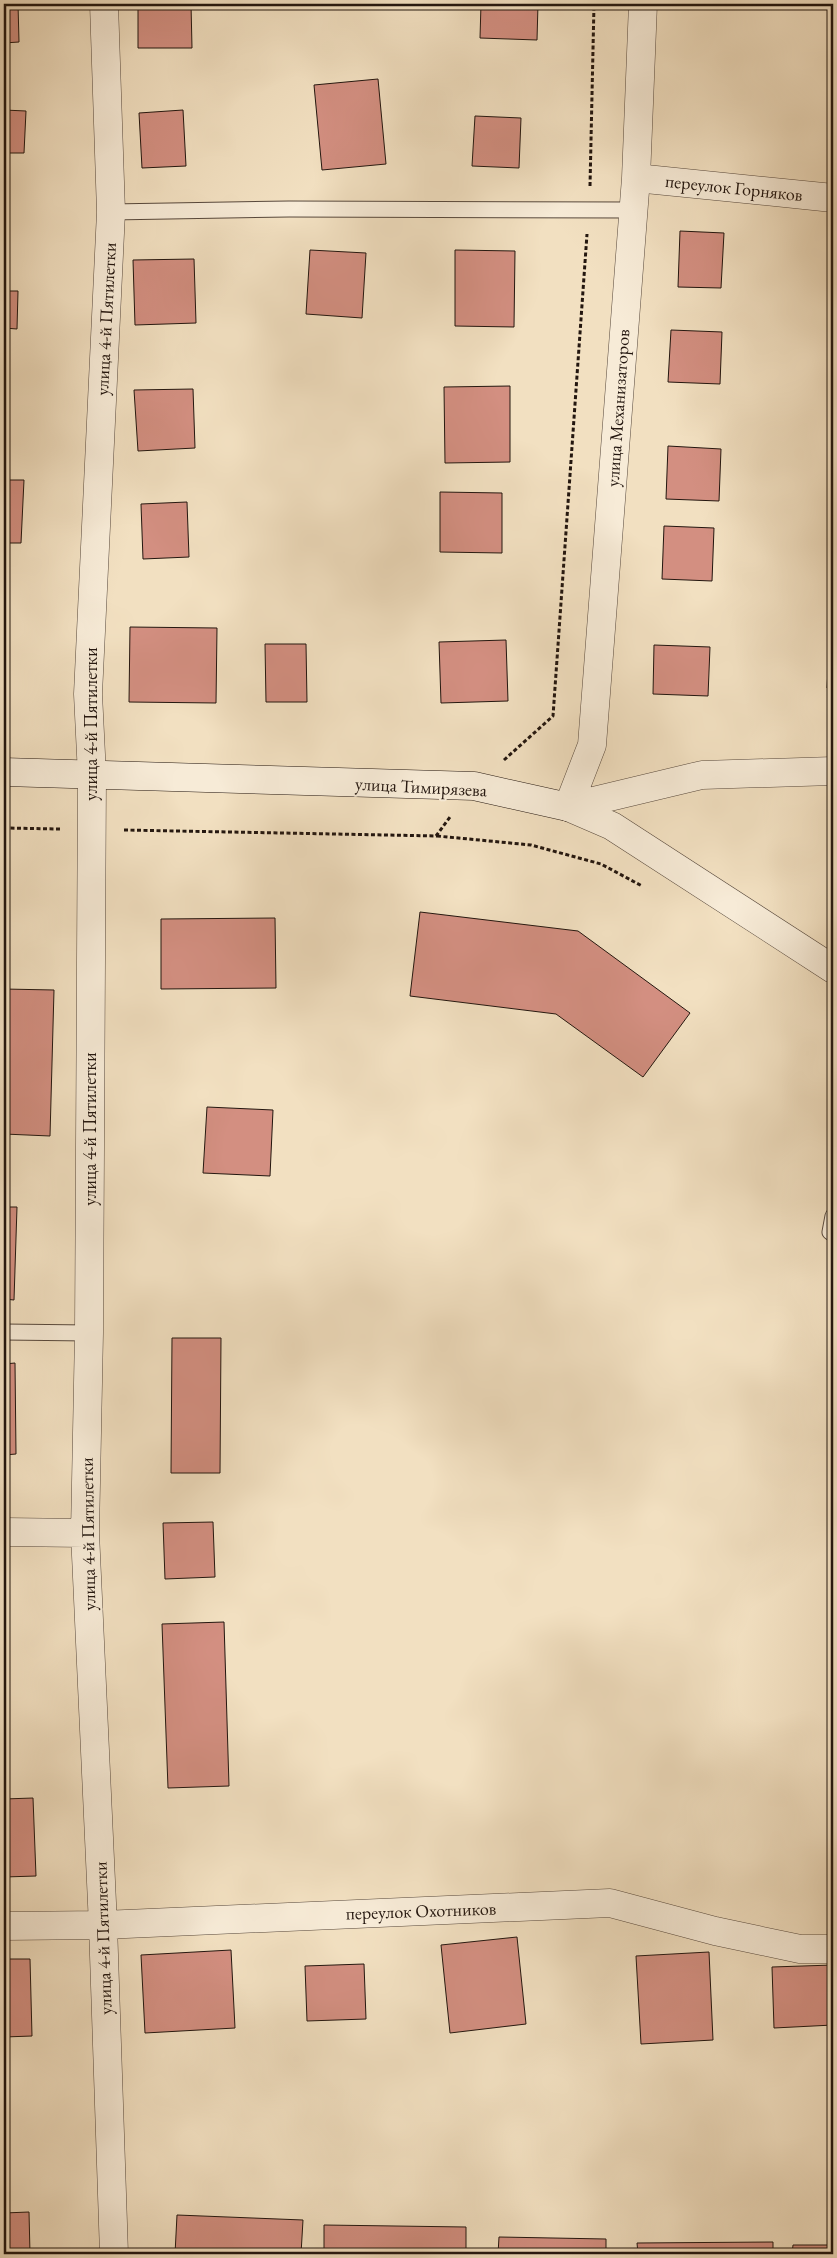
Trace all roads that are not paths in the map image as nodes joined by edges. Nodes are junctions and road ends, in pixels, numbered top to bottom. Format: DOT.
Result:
graph roads {
  1 [pos="104,4"];
  2 [pos="643,4"];
  3 [pos="636,178"];
  4 [pos="833,198"];
  5 [pos="633,210"];
  6 [pos="111,212"];
  7 [pos="833,771"];
  8 [pos="4,772"];
  9 [pos="92,775"];
  10 [pos="568,807"];
  11 [pos="833,969"];
  12 [pos="833,1216"];
  13 [pos="833,1234"];
  14 [pos="4,1332"];
  15 [pos="89,1333"];
  16 [pos="4,1532"];
  17 [pos="85,1533"];
  18 [pos="103,1925"];
  19 [pos="4,1926"];
  20 [pos="833,1949"];
  21 [pos="114,2254"];
  1 -- 6 [label="street, улица 4-й Пятилетки"];
  2 -- 3 [label="street, улица Механизаторов"];
  3 -- 4 [label="street, переулок Горняков"];
  3 -- 5 [label="street, улица Механизаторов"];
  5 -- 6 [label="lane"];
  5 -- 10 [label="street, улица Механизаторов"];
  6 -- 9 [label="street, улица 4-й Пятилетки"];
  7 -- 10 [label="street, улица Тимирязева"];
  8 -- 9 [label="street, улица Тимирязева"];
  9 -- 10 [label="street, улица Тимирязева"];
  9 -- 15 [label="street, улица 4-й Пятилетки"];
  10 -- 11 [label="street"];
  12 -- 13 [label="lane"];
  14 -- 15 [label="lane"];
  15 -- 17 [label="street, улица 4-й Пятилетки"];
  16 -- 17 [label="street"];
  17 -- 18 [label="street, улица 4-й Пятилетки"];
  18 -- 19 [label="street, переулок Охотников"];
  18 -- 20 [label="street, переулок Охотников"];
  18 -- 21 [label="street, улица 4-й Пятилетки"];
}
